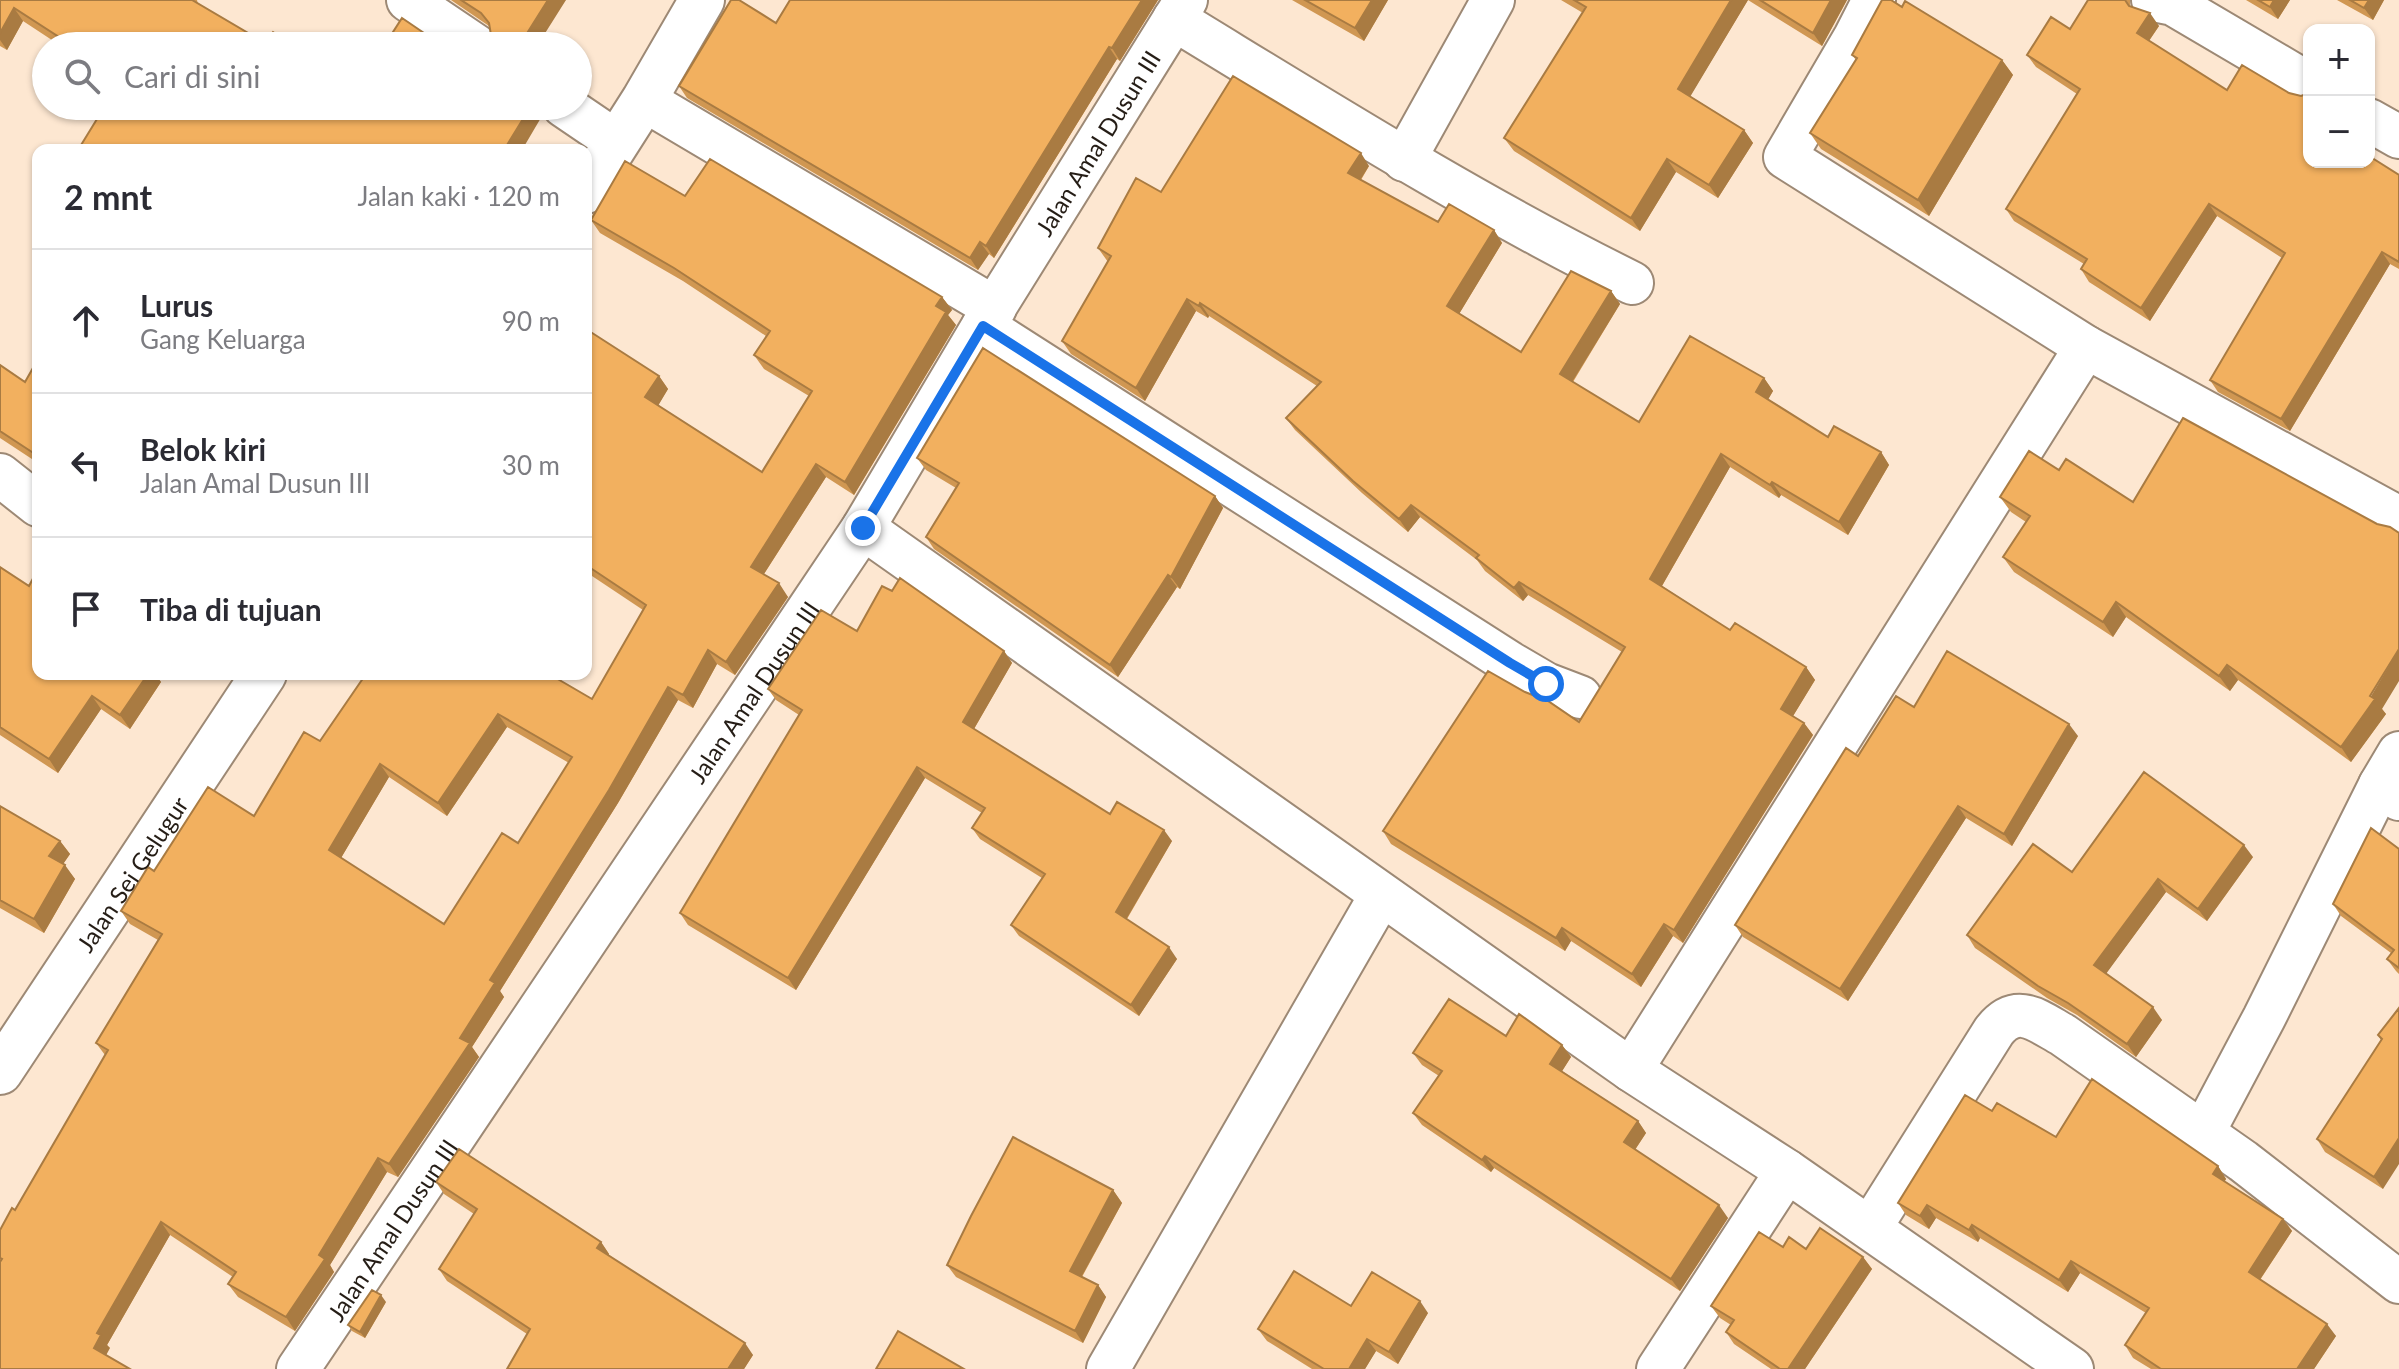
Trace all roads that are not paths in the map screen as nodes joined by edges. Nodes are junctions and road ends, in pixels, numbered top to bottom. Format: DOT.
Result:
graph roads {
  1 [pos="408,0"];
  2 [pos="702,0"];
  3 [pos="1493,0"];
  4 [pos="1874,0"];
  5 [pos="2168,1"];
  6 [pos="1180,10"];
  7 [pos="455,32"];
  8 [pos="2303,80"];
  9 [pos="644,100"];
  10 [pos="585,120"];
  11 [pos="2375,123"];
  12 [pos="2399,137"];
  13 [pos="617,142"];
  14 [pos="1404,160"];
  15 [pos="592,182"];
  16 [pos="1632,283"];
  17 [pos="989,317"];
  18 [pos="2086,347"];
  19 [pos="0,475"];
  20 [pos="32,500"];
  21 [pos="2399,518"];
  22 [pos="863,528"];
  23 [pos="260,680"];
  24 [pos="1580,697"];
  25 [pos="2393,779"];
  26 [pos="1381,895"];
  27 [pos="1631,1070"];
  28 [pos="0,1072"];
  29 [pos="2203,1133"];
  30 [pos="1787,1171"];
  31 [pos="1870,1228"];
  32 [pos="2399,1282"];
  33 [pos="298,1369"];
  34 [pos="1108,1369"];
  35 [pos="1658,1369"];
  36 [pos="2072,1369"];
  1 -- 7 [label="street"];
  2 -- 9 [label="main road"];
  3 -- 14 [label="street"];
  4 -- 18 [label="street"];
  5 -- 8 [label="street"];
  6 -- 14 [label="street"];
  6 -- 17 [label="street, Jalan Amal Dusun III"];
  9 -- 13 [label="main road"];
  9 -- 17 [label="street"];
  10 -- 13 [label="street"];
  11 -- 12 [label="street"];
  13 -- 15 [label="main road"];
  14 -- 16 [label="street"];
  17 -- 22 [label="street, Jalan Amal Dusun III"];
  17 -- 24 [label="street"];
  18 -- 21 [label="street"];
  18 -- 27 [label="street"];
  19 -- 20 [label="street"];
  22 -- 26 [label="street"];
  22 -- 33 [label="street, Jalan Amal Dusun III"];
  23 -- 28 [label="main road, Jalan Sei Gelugur"];
  25 -- 29 [label="street"];
  26 -- 27 [label="street"];
  26 -- 34 [label="street"];
  27 -- 30 [label="street"];
  29 -- 31 [label="street"];
  29 -- 32 [label="street"];
  30 -- 31 [label="street"];
  30 -- 35 [label="street"];
  31 -- 36 [label="street"];
}
